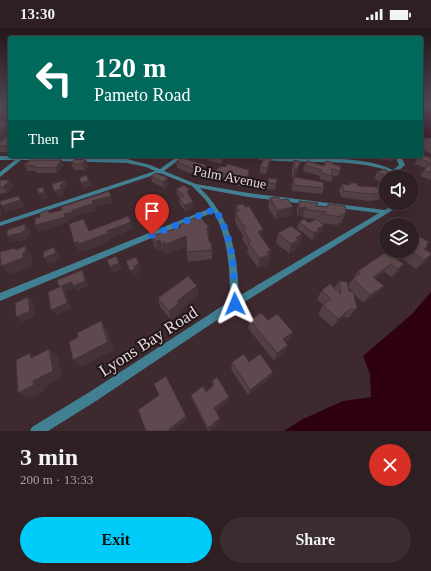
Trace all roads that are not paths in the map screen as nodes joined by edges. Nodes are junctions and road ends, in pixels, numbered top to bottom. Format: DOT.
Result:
graph roads {
  1 [pos="19,158"];
  2 [pos="54,158"];
  3 [pos="178,158"];
  4 [pos="266,158"];
  5 [pos="399,158"];
  6 [pos="388,170"];
  7 [pos="396,170"];
  8 [pos="160,171"];
  9 [pos="0,175"];
  10 [pos="194,185"];
  11 [pos="215,209"];
  12 [pos="389,210"];
  13 [pos="386,212"];
  14 [pos="0,224"];
  15 [pos="0,297"];
  16 [pos="235,304"];
  17 [pos="36,431"];
  1 -- 9 [label="street"];
  2 -- 8 [label="street, Palm Avenue"];
  3 -- 8 [label="street"];
  4 -- 6 [label="street"];
  5 -- 7 [label="street"];
  8 -- 10 [label="street, Palm Avenue"];
  8 -- 14 [label="street"];
  10 -- 11 [label="street"];
  10 -- 13 [label="street, Palm Avenue"];
  11 -- 15 [label="street"];
  11 -- 16 [label="street"];
  12 -- 13 [label="street, Lyons Bay Road"];
  13 -- 16 [label="street, Lyons Bay Road"];
  16 -- 17 [label="street, Lyons Bay Road"];
}
